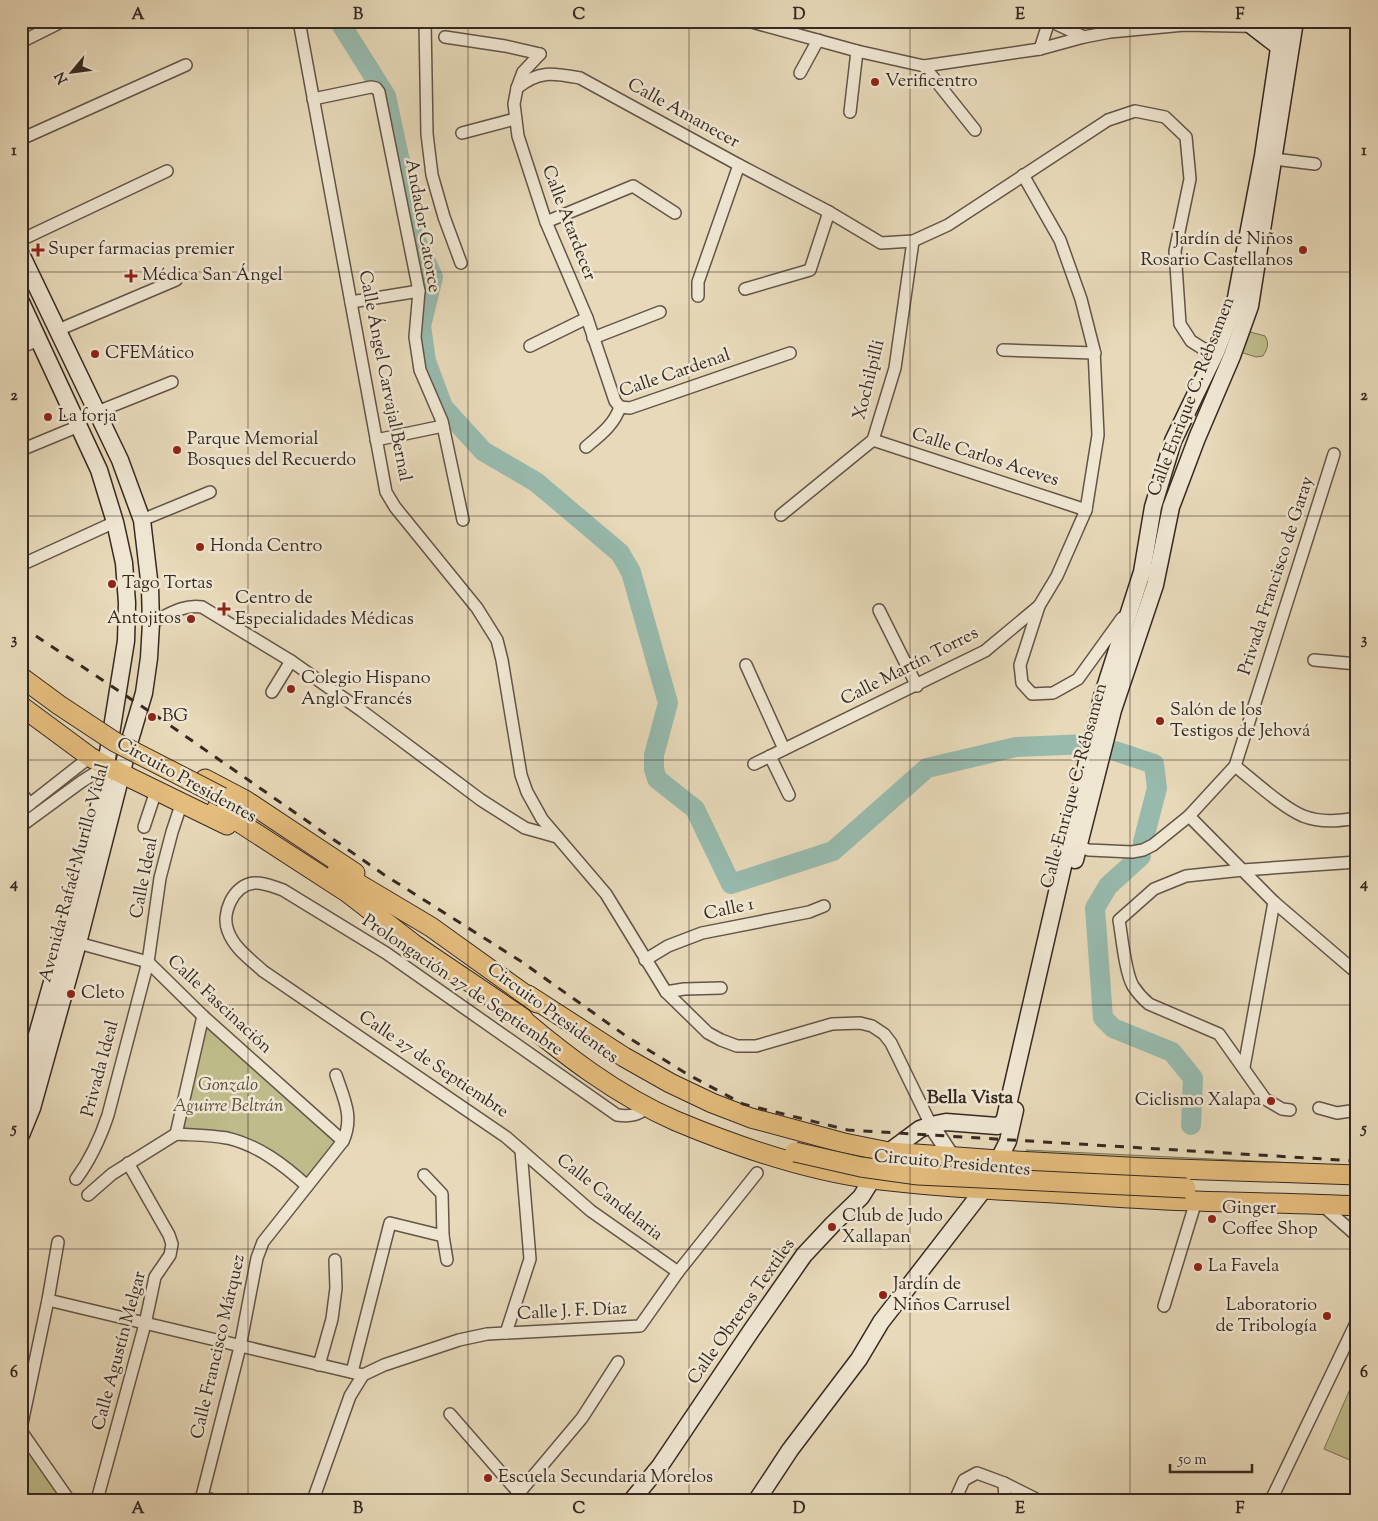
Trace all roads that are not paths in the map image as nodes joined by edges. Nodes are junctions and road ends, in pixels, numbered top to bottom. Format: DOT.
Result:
graph roads {
  1 [pos="63,21"];
  2 [pos="299,21"];
  3 [pos="425,21"];
  4 [pos="748,21"];
  5 [pos="1050,21"];
  6 [pos="1254,23"];
  7 [pos="1288,23"];
  8 [pos="445,37"];
  9 [pos="1084,37"];
  10 [pos="818,40"];
  11 [pos="21,42"];
  12 [pos="1278,46"];
  13 [pos="1040,49"];
  14 [pos="857,51"];
  15 [pos="186,65"];
  16 [pos="924,66"];
  17 [pos="800,73"];
  18 [pos="517,88"];
  19 [pos="313,100"];
  20 [pos="850,112"];
  21 [pos="515,119"];
  22 [pos="975,130"];
  23 [pos="462,133"];
  24 [pos="21,138"];
  25 [pos="1274,159"];
  26 [pos="1316,164"];
  27 [pos="739,165"];
  28 [pos="167,172"];
  29 [pos="1023,175"];
  30 [pos="829,212"];
  31 [pos="675,213"];
  32 [pos="546,222"];
  33 [pos="21,240"];
  34 [pos="913,241"];
  35 [pos="21,254"];
  36 [pos="461,263"];
  37 [pos="176,280"];
  38 [pos="745,289"];
  39 [pos="419,291"];
  40 [pos="698,296"];
  41 [pos="21,302"];
  42 [pos="351,302"];
  43 [pos="660,312"];
  44 [pos="587,318"];
  45 [pos="58,330"];
  46 [pos="593,338"];
  47 [pos="38,340"];
  48 [pos="530,346"];
  49 [pos="21,347"];
  50 [pos="1003,350"];
  51 [pos="1216,352"];
  52 [pos="790,353"];
  53 [pos="1094,353"];
  54 [pos="172,382"];
  55 [pos="620,407"];
  56 [pos="97,412"];
  57 [pos="443,424"];
  58 [pos="79,426"];
  59 [pos="376,440"];
  60 [pos="873,440"];
  61 [pos="586,447"];
  62 [pos="21,450"];
  63 [pos="1334,454"];
  64 [pos="210,492"];
  65 [pos="1086,510"];
  66 [pos="782,515"];
  67 [pos="142,520"];
  68 [pos="463,520"];
  69 [pos="115,522"];
  70 [pos="21,564"];
  71 [pos="1039,606"];
  72 [pos="879,610"];
  73 [pos="1124,618"];
  74 [pos="151,623"];
  75 [pos="1314,660"];
  76 [pos="291,661"];
  77 [pos="1357,664"];
  78 [pos="746,666"];
  79 [pos="21,667"];
  80 [pos="21,677"];
  81 [pos="41,683"];
  82 [pos="917,686"];
  83 [pos="272,692"];
  84 [pos="22,701"];
  85 [pos="111,730"];
  86 [pos="130,740"];
  87 [pos="784,749"];
  88 [pos="770,756"];
  89 [pos="164,759"];
  90 [pos="754,764"];
  91 [pos="106,766"];
  92 [pos="1235,766"];
  93 [pos="152,789"];
  94 [pos="21,793"];
  95 [pos="789,795"];
  96 [pos="182,802"];
  97 [pos="220,802"];
  98 [pos="26,807"];
  99 [pos="1189,816"];
  100 [pos="1357,818"];
  101 [pos="21,826"];
  102 [pos="144,827"];
  103 [pos="557,837"];
  104 [pos="96,843"];
  105 [pos="1072,846"];
  106 [pos="1357,862"];
  107 [pos="1243,870"];
  108 [pos="252,883"];
  109 [pos="1274,902"];
  110 [pos="824,906"];
  111 [pos="431,927"];
  112 [pos="78,943"];
  113 [pos="415,944"];
  114 [pos="645,960"];
  115 [pos="148,962"];
  116 [pos="1357,972"];
  117 [pos="721,988"];
  118 [pos="666,992"];
  119 [pos="528,996"];
  120 [pos="514,1012"];
  121 [pos="203,1016"];
  122 [pos="1244,1068"];
  123 [pos="336,1075"];
  124 [pos="21,1091"];
  125 [pos="648,1107"];
  126 [pos="1319,1108"];
  127 [pos="1290,1110"];
  128 [pos="1357,1110"];
  129 [pos="931,1125"];
  130 [pos="176,1134"];
  131 [pos="21,1136"];
  132 [pos="343,1141"];
  133 [pos="844,1143"];
  134 [pos="796,1147"];
  135 [pos="521,1150"];
  136 [pos="888,1152"];
  137 [pos="961,1157"];
  138 [pos="998,1160"];
  139 [pos="128,1163"];
  140 [pos="1104,1166"];
  141 [pos="1147,1168"];
  142 [pos="836,1172"];
  143 [pos="757,1173"];
  144 [pos="424,1175"];
  145 [pos="1357,1175"];
  146 [pos="76,1179"];
  147 [pos="871,1179"];
  148 [pos="1357,1185"];
  149 [pos="307,1186"];
  150 [pos="984,1189"];
  151 [pos="88,1195"];
  152 [pos="1101,1196"];
  153 [pos="1357,1197"];
  154 [pos="1144,1198"];
  155 [pos="1196,1201"];
  156 [pos="1321,1204"];
  157 [pos="1357,1206"];
  158 [pos="443,1236"];
  159 [pos="1357,1236"];
  160 [pos="58,1242"];
  161 [pos="335,1260"];
  162 [pos="447,1260"];
  163 [pos="678,1272"];
  164 [pos="48,1300"];
  165 [pos="1164,1306"];
  166 [pos="1357,1322"];
  167 [pos="145,1324"];
  168 [pos="506,1333"];
  169 [pos="240,1346"];
  170 [pos="618,1362"];
  171 [pos="319,1365"];
  172 [pos="358,1373"];
  173 [pos="450,1414"];
  174 [pos="21,1429"];
  175 [pos="1004,1483"];
  176 [pos="522,1496"];
  177 [pos="201,1498"];
  178 [pos="69,1500"];
  179 [pos="97,1500"];
  180 [pos="214,1500"];
  181 [pos="313,1500"];
  182 [pos="632,1500"];
  183 [pos="757,1500"];
  184 [pos="955,1500"];
  185 [pos="1005,1500"];
  186 [pos="1038,1500"];
  187 [pos="1271,1500"];
  1 -- 11 [label="street"];
  2 -- 19 [label="street, Calle Ángel Carvajal Bernal"];
  3 -- 36 [label="street"];
  4 -- 10 [label="street"];
  5 -- 9 [label="street"];
  5 -- 13 [label="street"];
  6 -- 7 [label="street"];
  6 -- 9 [label="street"];
  6 -- 12 [label="main road"];
  7 -- 12 [label="main road, Calle Enrique C. Rébsamen"];
  7 -- 25 [label="main road, Calle Enrique C. Rébsamen"];
  8 -- 18 [label="street, Calle Atardecer"];
  9 -- 13 [label="street"];
  10 -- 14 [label="street"];
  10 -- 17 [label="street"];
  12 -- 51 [label="main road, Calle Enrique C. Rébsamen"];
  13 -- 16 [label="street"];
  14 -- 16 [label="street"];
  14 -- 20 [label="street"];
  15 -- 24 [label="street"];
  16 -- 22 [label="street"];
  18 -- 21 [label="street, Calle Atardecer"];
  18 -- 27 [label="street, Calle Amanecer"];
  19 -- 39 [label="street, Andador Catorce"];
  19 -- 42 [label="street, Calle Ángel Carvajal Bernal"];
  21 -- 23 [label="street"];
  21 -- 32 [label="street, Calle Atardecer"];
  25 -- 26 [label="street"];
  25 -- 105 [label="main road, Calle Enrique C. Rébsamen"];
  27 -- 30 [label="street, Calle Amanecer"];
  27 -- 40 [label="street"];
  28 -- 33 [label="street"];
  29 -- 34 [label="street, Calle Amanecer"];
  29 -- 51 [label="street, Calle Amanecer"];
  29 -- 53 [label="street, Calle Martín Torres"];
  30 -- 34 [label="street, Calle Amanecer"];
  30 -- 38 [label="street"];
  31 -- 32 [label="street"];
  32 -- 44 [label="street, Calle Atardecer"];
  34 -- 60 [label="street, Xochilpilli"];
  35 -- 45 [label="main road, Avenida Rafaél Murillo Vidal"];
  37 -- 45 [label="street"];
  39 -- 42 [label="street"];
  39 -- 57 [label="street, Andador Catorce"];
  41 -- 47 [label="main road, Avenida Rafaél Murillo Vidal"];
  42 -- 59 [label="street, Calle Ángel Carvajal Bernal"];
  43 -- 46 [label="street"];
  44 -- 46 [label="street, Calle Atardecer"];
  44 -- 48 [label="street"];
  45 -- 56 [label="main road, Avenida Rafaél Murillo Vidal"];
  46 -- 55 [label="street, Calle Atardecer"];
  47 -- 49 [label="street"];
  47 -- 58 [label="main road, Avenida Rafaél Murillo Vidal"];
  50 -- 53 [label="street"];
  51 -- 73 [label="main road, Calle Enrique C. Rébsamen"];
  52 -- 55 [label="street, Calle Cardenal"];
  53 -- 65 [label="street, Calle Martín Torres"];
  54 -- 56 [label="street"];
  55 -- 61 [label="street, Calle Cardenal"];
  56 -- 67 [label="main road, Avenida Rafaél Murillo Vidal"];
  57 -- 59 [label="street"];
  57 -- 68 [label="street, Andador Catorce"];
  58 -- 62 [label="street"];
  58 -- 69 [label="main road, Avenida Rafaél Murillo Vidal"];
  59 -- 103 [label="street, Calle Ángel Carvajal Bernal"];
  60 -- 65 [label="street, Calle Carlos Aceves"];
  60 -- 66 [label="street, Xochilpilli"];
  63 -- 92 [label="street, Privada Francisco de Garay"];
  64 -- 67 [label="street"];
  65 -- 71 [label="street, Calle Martín Torres"];
  67 -- 74 [label="main road, Avenida Rafaél Murillo Vidal"];
  69 -- 70 [label="street"];
  69 -- 85 [label="main road, Avenida Rafaél Murillo Vidal"];
  71 -- 73 [label="street"];
  71 -- 82 [label="street, Calle Martín Torres"];
  72 -- 82 [label="street"];
  73 -- 105 [label="main road, Calle Enrique C. Rébsamen"];
  74 -- 76 [label="street"];
  74 -- 86 [label="main road, Avenida Rafaél Murillo Vidal"];
  75 -- 77 [label="street"];
  76 -- 83 [label="street"];
  76 -- 103 [label="street"];
  78 -- 87 [label="street"];
  79 -- 81 [label="main road"];
  80 -- 97 [label="main road, Circuito Presidentes, bridge"];
  81 -- 84 [label="main road"];
  81 -- 85 [label="main road"];
  82 -- 87 [label="street, Calle Martín Torres"];
  84 -- 91 [label="main road"];
  84 -- 97 [label="main road, Circuito Presidentes"];
  85 -- 86 [label="main road"];
  85 -- 91 [label="main road, Avenida Rafaél Murillo Vidal"];
  86 -- 89 [label="main road"];
  86 -- 91 [label="main road, Avenida Rafaél Murillo Vidal"];
  87 -- 88 [label="street, Calle Martín Torres"];
  88 -- 90 [label="street, Calle Martín Torres"];
  88 -- 95 [label="street"];
  89 -- 93 [label="main road"];
  89 -- 111 [label="main road"];
  91 -- 93 [label="main road"];
  91 -- 98 [label="street"];
  91 -- 101 [label="street"];
  91 -- 104 [label="main road, Avenida Rafaél Murillo Vidal"];
  92 -- 99 [label="street"];
  92 -- 100 [label="street"];
  93 -- 96 [label="main road"];
  93 -- 102 [label="street"];
  94 -- 98 [label="street"];
  96 -- 113 [label="main road"];
  96 -- 115 [label="street, Calle Ideal"];
  97 -- 111 [label="main road, Circuito Presidentes"];
  97 -- 113 [label="main road, Circuito Presidentes"];
  99 -- 105 [label="street"];
  99 -- 107 [label="street"];
  103 -- 114 [label="street, Calle Ángel Carvajal Bernal"];
  104 -- 112 [label="main road, Avenida Rafaél Murillo Vidal"];
  104 -- 124 [label="main road, Avenida Rafaél Murillo Vidal"];
  105 -- 129 [label="main road, Calle Enrique C. Rébsamen"];
  105 -- 138 [label="main road, Calle Enrique C. Rébsamen"];
  106 -- 107 [label="street"];
  107 -- 109 [label="street"];
  107 -- 122 [label="street"];
  108 -- 125 [label="street, Prolongación 27 de Septiembre"];
  108 -- 135 [label="street, Calle 27 de Septiembre"];
  109 -- 116 [label="street"];
  109 -- 122 [label="street"];
  110 -- 114 [label="street, Calle 1"];
  111 -- 119 [label="main road, Circuito Presidentes"];
  112 -- 115 [label="street, Calle Fascinación"];
  112 -- 131 [label="main road, Avenida Rafaél Murillo Vidal"];
  113 -- 120 [label="main road, Circuito Presidentes"];
  114 -- 118 [label="street, Calle Ángel Carvajal Bernal"];
  115 -- 121 [label="street, Calle Fascinación"];
  115 -- 146 [label="street, Privada Ideal"];
  117 -- 118 [label="street"];
  118 -- 129 [label="street, Calle Ángel Carvajal Bernal"];
  119 -- 133 [label="main road"];
  119 -- 134 [label="main road, Circuito Presidentes"];
  120 -- 125 [label="main road"];
  120 -- 134 [label="main road, Circuito Presidentes"];
  121 -- 130 [label="street"];
  121 -- 132 [label="street, Calle Fascinación"];
  122 -- 127 [label="street"];
  123 -- 132 [label="street"];
  125 -- 142 [label="main road"];
  126 -- 128 [label="street"];
  129 -- 136 [label="main road, Calle Enrique C. Rébsamen"];
  129 -- 137 [label="street, Calle Ángel Carvajal Bernal"];
  130 -- 139 [label="street"];
  130 -- 149 [label="street"];
  132 -- 149 [label="street, Calle Francisco Márquez"];
  133 -- 136 [label="main road"];
  133 -- 142 [label="main road"];
  134 -- 148 [label="main road, Circuito Presidentes"];
  134 -- 153 [label="main road, Circuito Presidentes, bridge"];
  135 -- 163 [label="street, Calle Candelaria"];
  135 -- 168 [label="street"];
  136 -- 137 [label="main road"];
  136 -- 147 [label="main road, Calle Obreros Textiles"];
  137 -- 138 [label="main road"];
  137 -- 150 [label="main road"];
  138 -- 140 [label="main road"];
  138 -- 150 [label="main road, Calle Enrique C. Rébsamen"];
  139 -- 151 [label="street"];
  139 -- 167 [label="street, Calle Agustín Melgar"];
  140 -- 141 [label="main road"];
  140 -- 152 [label="main road"];
  141 -- 145 [label="main road"];
  141 -- 154 [label="main road"];
  142 -- 147 [label="main road"];
  143 -- 163 [label="street"];
  144 -- 158 [label="street"];
  147 -- 150 [label="main road"];
  147 -- 182 [label="main road, Calle Obreros Textiles"];
  149 -- 169 [label="street, Calle Francisco Márquez"];
  150 -- 152 [label="main road"];
  150 -- 183 [label="main road, Calle Enrique C. Rébsamen"];
  152 -- 154 [label="main road"];
  154 -- 155 [label="main road"];
  155 -- 156 [label="main road"];
  155 -- 165 [label="street"];
  156 -- 157 [label="main road"];
  156 -- 159 [label="street"];
  158 -- 162 [label="street"];
  158 -- 172 [label="street"];
  160 -- 164 [label="street"];
  161 -- 171 [label="street"];
  163 -- 168 [label="street, Calle J. F. Díaz"];
  164 -- 167 [label="street"];
  164 -- 174 [label="street"];
  166 -- 187 [label="street"];
  167 -- 169 [label="street"];
  167 -- 179 [label="street, Calle Agustín Melgar"];
  168 -- 172 [label="street, Calle J. F. Díaz"];
  169 -- 171 [label="street"];
  169 -- 177 [label="street, Calle Francisco Márquez"];
  170 -- 176 [label="street"];
  171 -- 172 [label="street"];
  172 -- 181 [label="street"];
  173 -- 176 [label="street"];
  174 -- 178 [label="street"];
  175 -- 184 [label="street"];
  175 -- 185 [label="street"];
  175 -- 186 [label="street"];
  177 -- 180 [label="street"];
}
